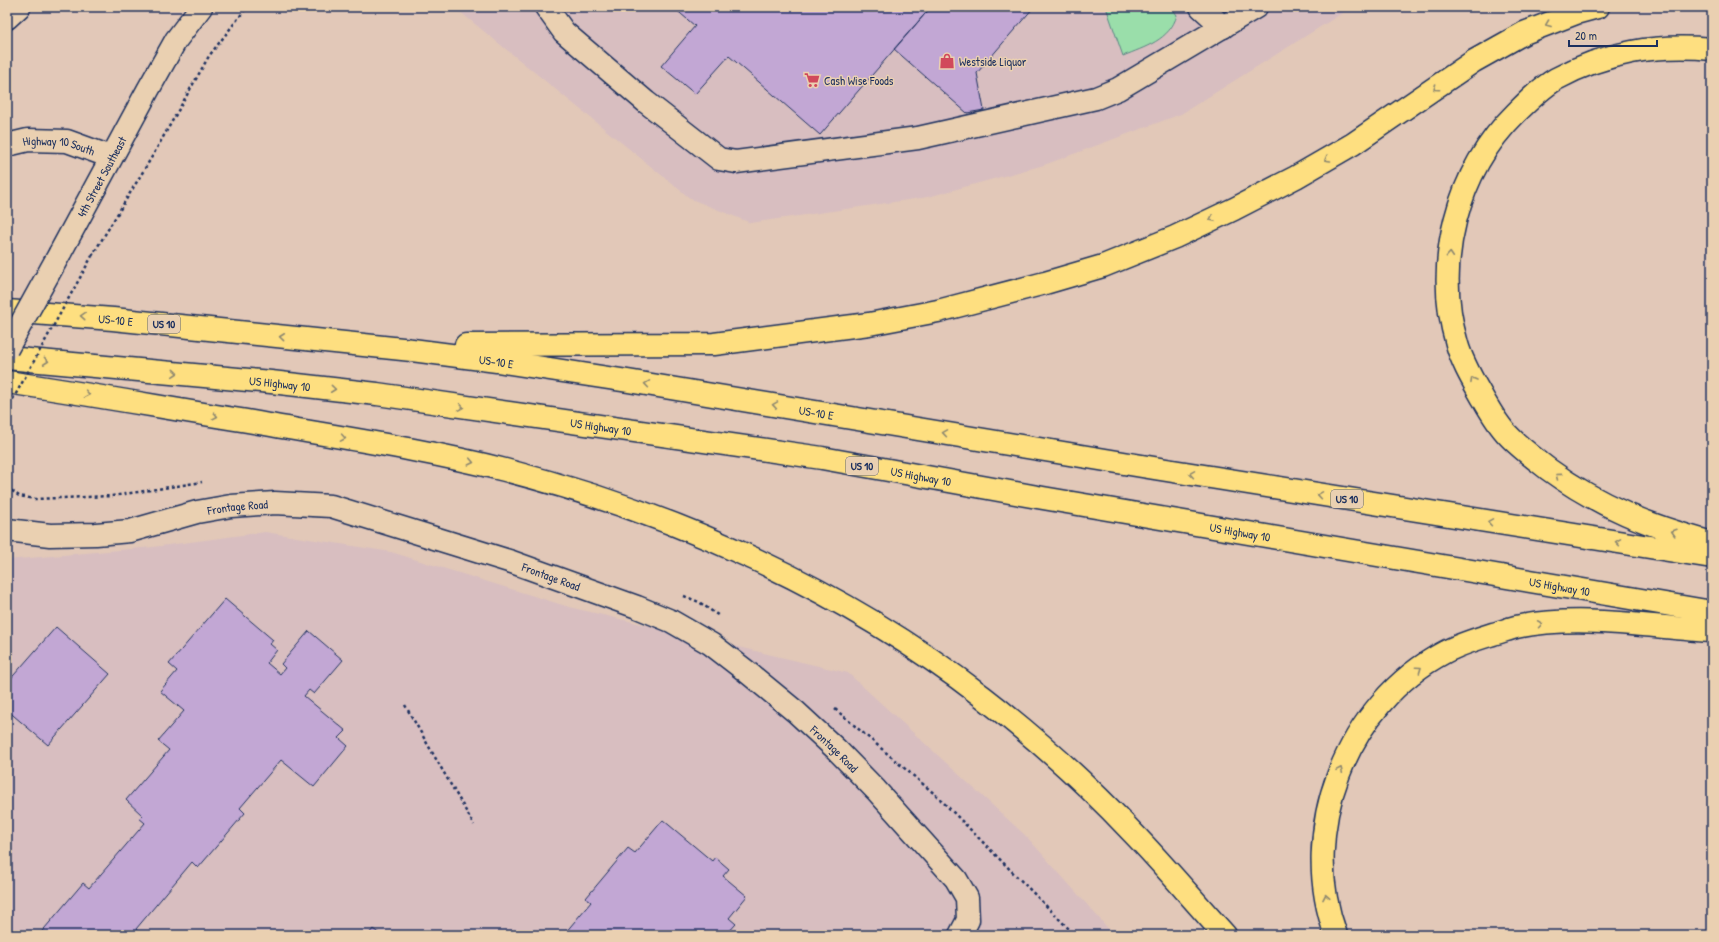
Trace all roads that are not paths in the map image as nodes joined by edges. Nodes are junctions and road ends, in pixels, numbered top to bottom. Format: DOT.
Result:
graph roads {
  1 [pos="19,7"];
  2 [pos="201,7"];
  3 [pos="546,7"];
  4 [pos="1201,7"];
  5 [pos="1256,7"];
  6 [pos="1598,7"];
  7 [pos="7,18"];
  8 [pos="1223,27"];
  9 [pos="1712,49"];
  10 [pos="7,146"];
  11 [pos="111,157"];
  12 [pos="7,311"];
  13 [pos="321,340"];
  14 [pos="7,349"];
  15 [pos="7,358"];
  16 [pos="7,382"];
  17 [pos="7,530"];
  18 [pos="1712,543"];
  19 [pos="1712,558"];
  20 [pos="1712,612"];
  21 [pos="1712,632"];
  22 [pos="964,927"];
  23 [pos="1225,935"];
  24 [pos="1336,935"];
  1 -- 7 [label="street"];
  2 -- 11 [label="street, 4th Street Southeast"];
  3 -- 8 [label="street"];
  4 -- 8 [label="street"];
  5 -- 8 [label="street"];
  6 -- 13 [label="highway, one-way"];
  18 -- 9 [label="highway, one-way"];
  10 -- 11 [label="street, Highway 10 South"];
  11 -- 14 [label="street, 4th Street Southeast, bridge"];
  13 -- 12 [label="highway, US-10 E / US 10, one-way"];
  19 -- 13 [label="highway, US-10 E / US 10, one-way"];
  15 -- 20 [label="highway, US Highway 10 / US 10, one-way"];
  16 -- 23 [label="highway, one-way"];
  17 -- 22 [label="street, Frontage Road"];
  24 -- 21 [label="highway, one-way"];
}
